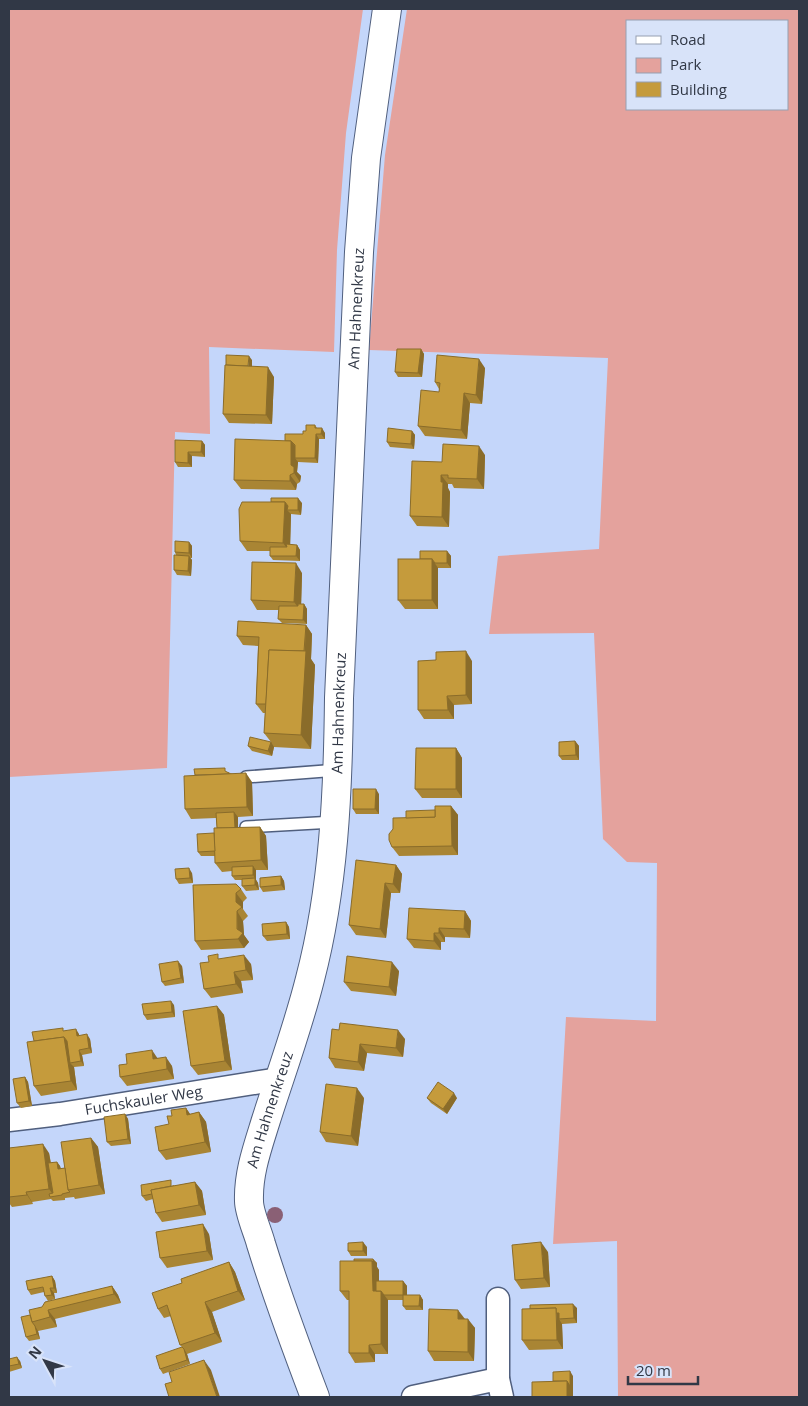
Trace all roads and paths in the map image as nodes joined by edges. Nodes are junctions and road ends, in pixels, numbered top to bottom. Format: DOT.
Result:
graph roads {
  1 [pos="387,9"];
  2 [pos="338,770"];
  3 [pos="246,777"];
  4 [pos="335,822"];
  5 [pos="246,827"];
  6 [pos="279,1079"];
  7 [pos="9,1120"];
  8 [pos="498,1299"];
  9 [pos="500,1388"];
  10 [pos="315,1397"];
  11 [pos="413,1397"];
  1 -- 2 [label="street, Am Hahnenkreuz"];
  2 -- 3 [label="lane"];
  2 -- 4 [label="street, Am Hahnenkreuz"];
  4 -- 5 [label="lane"];
  4 -- 6 [label="street, Am Hahnenkreuz"];
  6 -- 7 [label="street, Fuchskauler Weg"];
  6 -- 10 [label="street, Am Hahnenkreuz"];
  8 -- 9 [label="street"];
  9 -- 11 [label="street"];
}
